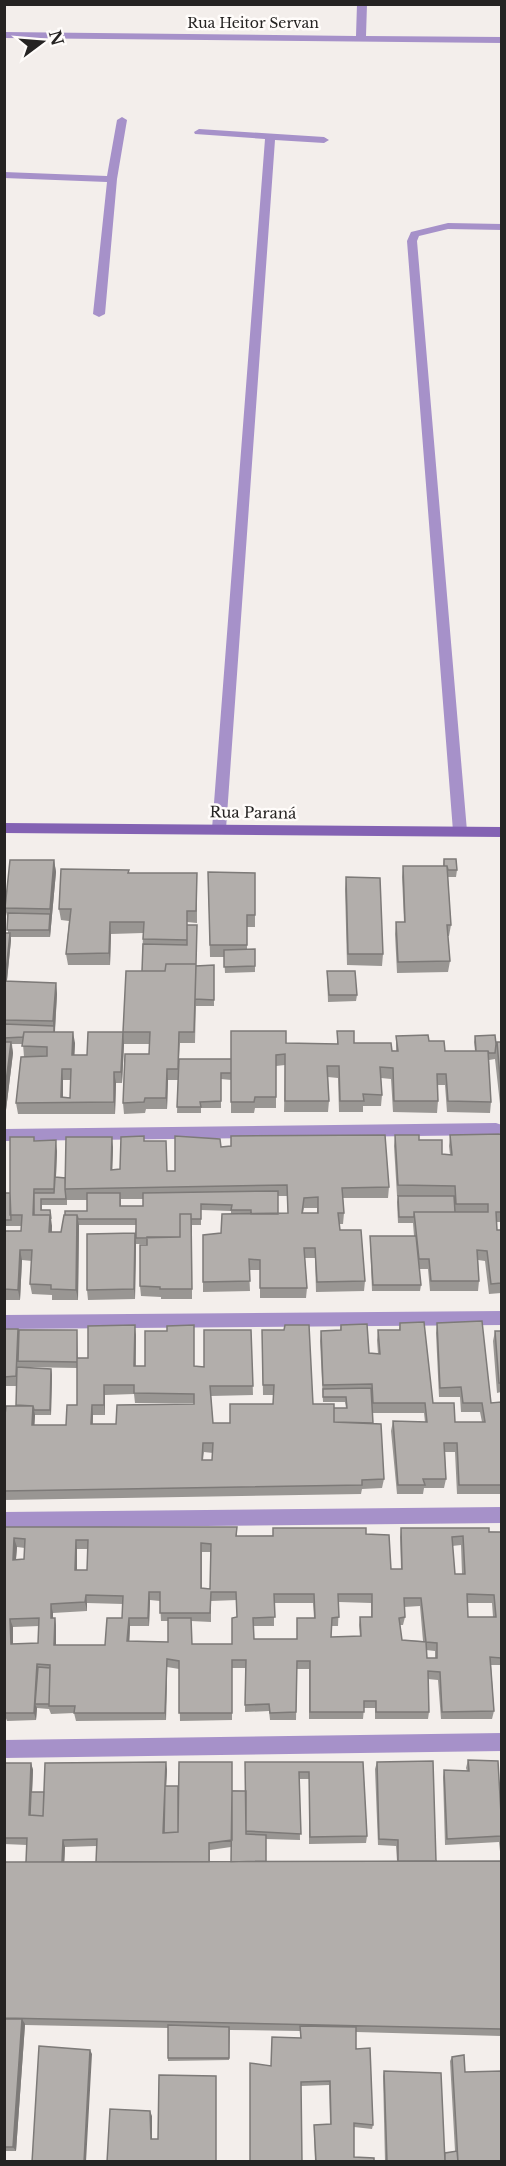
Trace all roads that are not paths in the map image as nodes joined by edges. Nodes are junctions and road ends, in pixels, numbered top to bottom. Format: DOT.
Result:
graph roads {
  1 [pos="362,4"];
  2 [pos="4,35"];
  3 [pos="361,37"];
  4 [pos="501,40"];
  5 [pos="122,120"];
  6 [pos="199,132"];
  7 [pos="270,137"];
  8 [pos="324,140"];
  9 [pos="4,175"];
  10 [pos="112,179"];
  11 [pos="501,227"];
  12 [pos="99,314"];
  13 [pos="4,828"];
  14 [pos="219,829"];
  15 [pos="460,831"];
  16 [pos="501,832"];
  17 [pos="496,1129"];
  18 [pos="4,1135"];
  19 [pos="501,1318"];
  20 [pos="4,1322"];
  21 [pos="501,1515"];
  22 [pos="4,1520"];
  23 [pos="501,1742"];
  24 [pos="4,1749"];
  1 -- 3 [label="street"];
  2 -- 3 [label="street, Rua Heitor Servan"];
  3 -- 4 [label="street, Rua Heitor Servan"];
  5 -- 10 [label="street"];
  6 -- 7 [label="street"];
  7 -- 8 [label="street"];
  7 -- 14 [label="street"];
  9 -- 10 [label="street"];
  10 -- 12 [label="street"];
  11 -- 15 [label="street"];
  13 -- 14 [label="street, Rua Paraná"];
  14 -- 15 [label="street, Rua Paraná"];
  15 -- 16 [label="street, Rua Paraná"];
  17 -- 18 [label="street"];
  19 -- 20 [label="street"];
  21 -- 22 [label="street"];
  23 -- 24 [label="street"];
}
